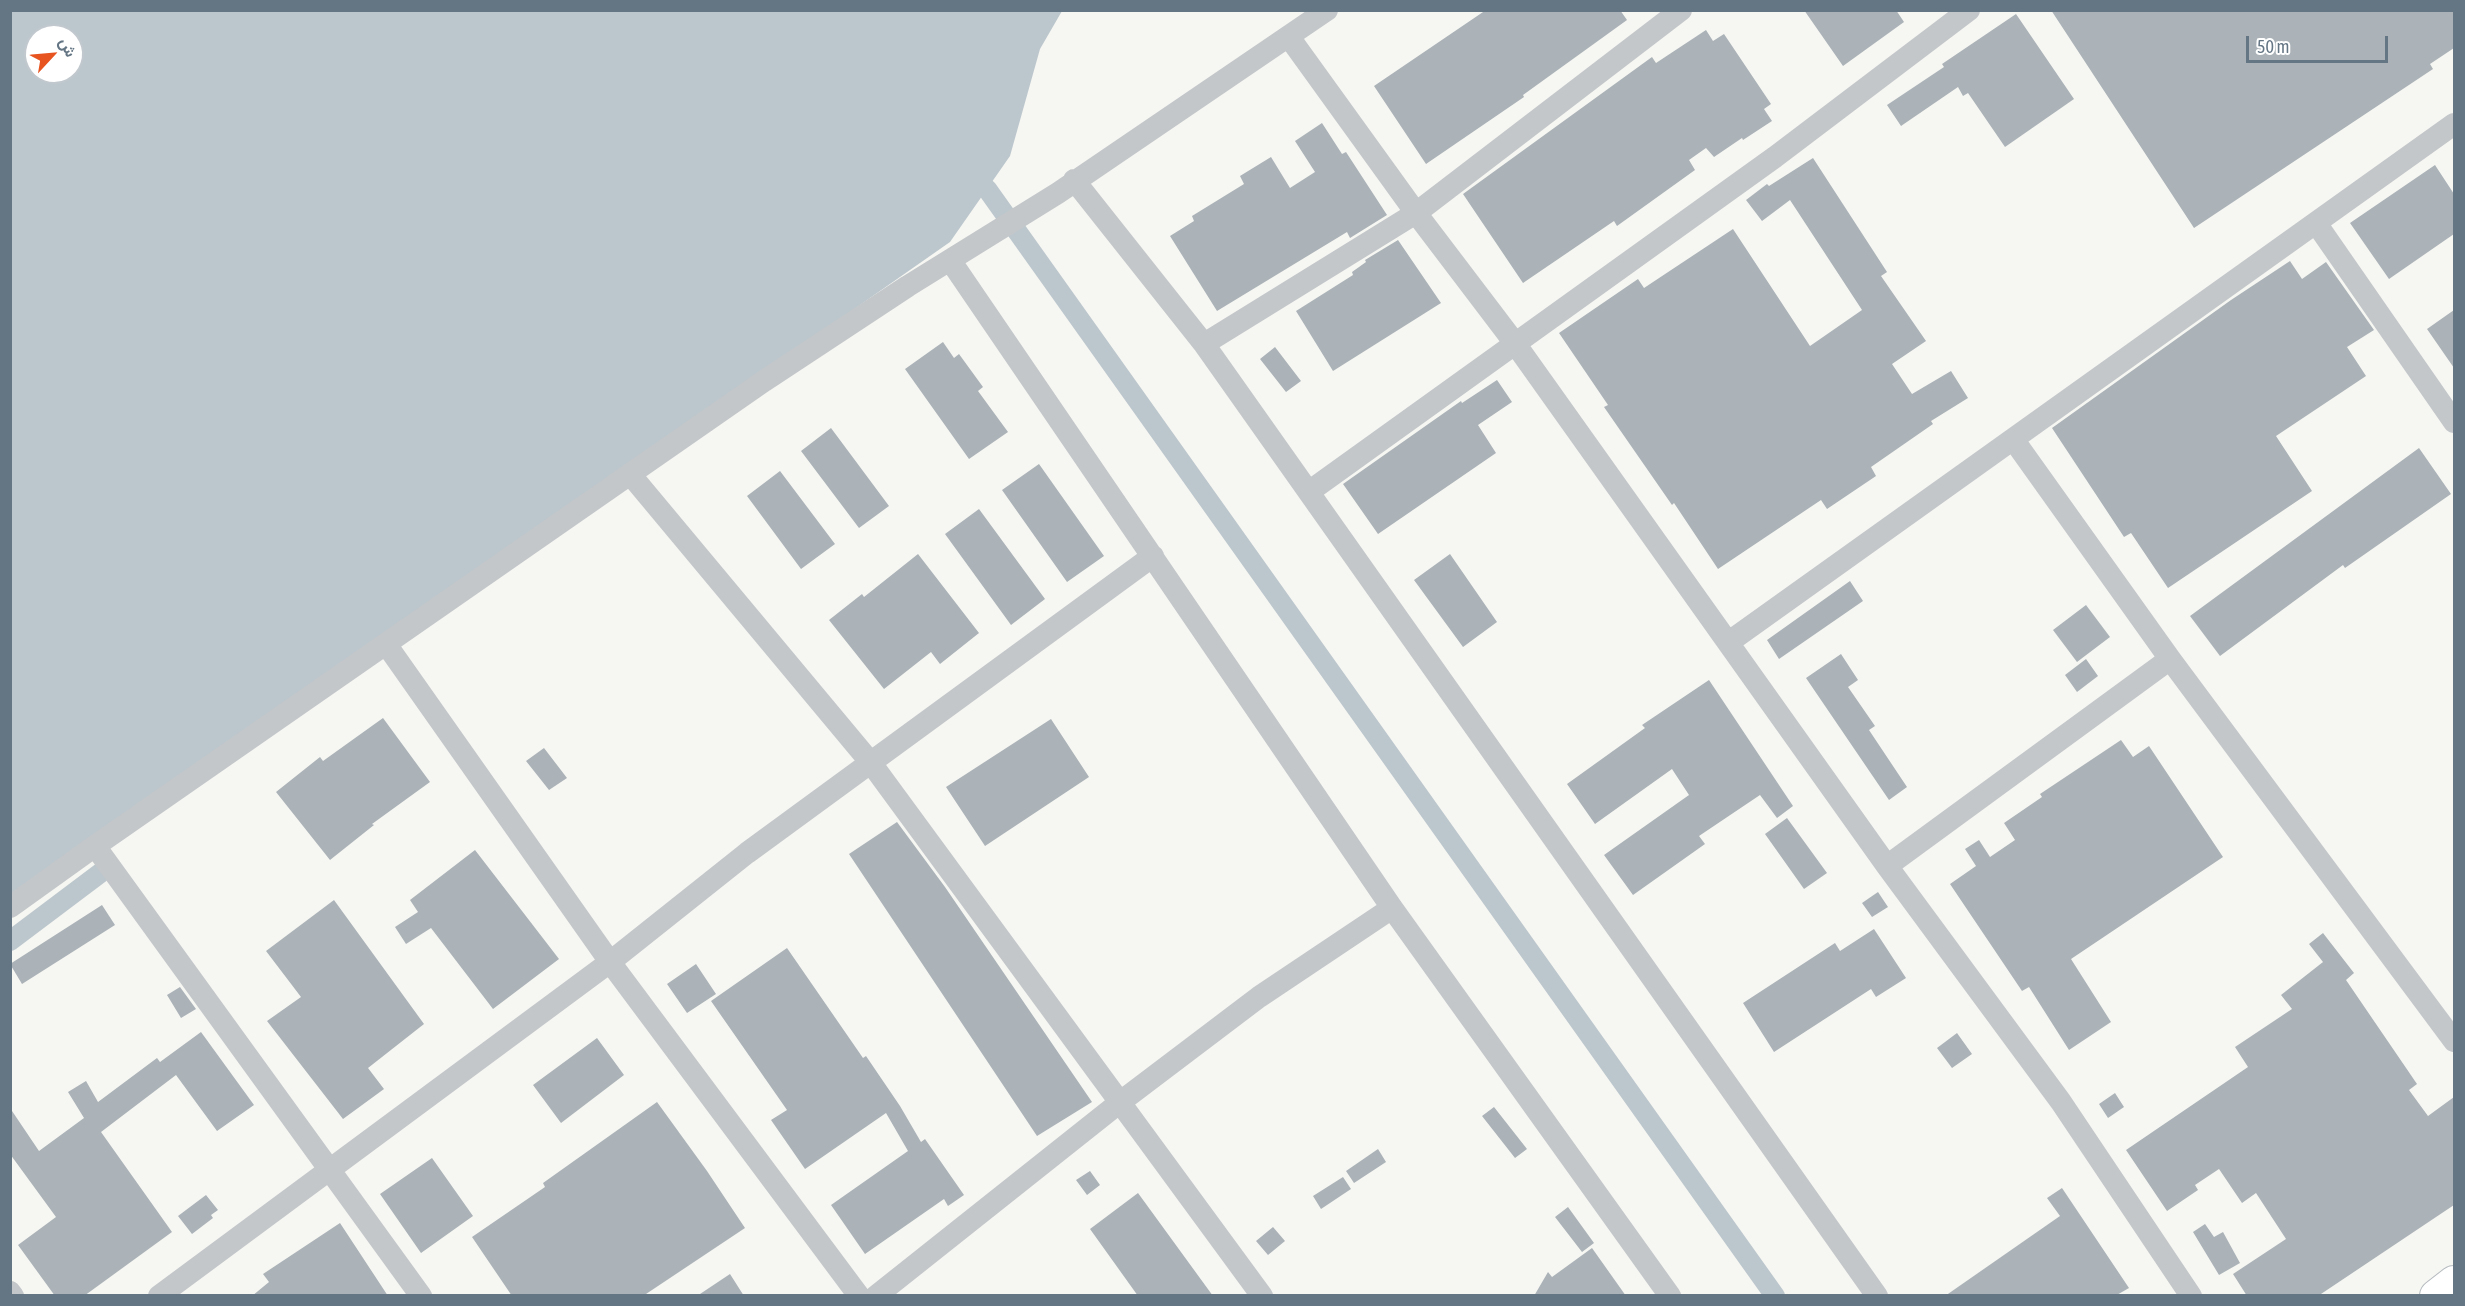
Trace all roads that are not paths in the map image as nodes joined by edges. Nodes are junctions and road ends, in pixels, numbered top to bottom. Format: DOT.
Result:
graph roads {
  1 [pos="1327,10"];
  2 [pos="1681,10"];
  3 [pos="1969,10"];
  4 [pos="1937,19"];
  5 [pos="1289,37"];
  6 [pos="2454,124"];
  7 [pos="1074,180"];
  8 [pos="1416,213"];
  9 [pos="2316,223"];
  10 [pos="950,260"];
  11 [pos="1514,342"];
  12 [pos="1204,344"];
  13 [pos="2454,422"];
  14 [pos="2013,439"];
  15 [pos="630,474"];
  16 [pos="1310,491"];
  17 [pos="1152,556"];
  18 [pos="1729,642"];
  19 [pos="386,644"];
  20 [pos="2170,659"];
  21 [pos="871,764"];
  22 [pos="95,846"];
  23 [pos="1887,866"];
  24 [pos="10,907"];
  25 [pos="1392,908"];
  26 [pos="610,962"];
  27 [pos="2454,1041"];
  28 [pos="1119,1103"];
  29 [pos="330,1168"];
  30 [pos="2454,1282"];
  31 [pos="159,1296"];
  32 [pos="421,1296"];
  33 [pos="858,1296"];
  34 [pos="876,1296"];
  35 [pos="1262,1296"];
  36 [pos="1670,1296"];
  37 [pos="1877,1296"];
  38 [pos="2192,1296"];
  39 [pos="2436,1296"];
  1 -- 5 [label="street"];
  2 -- 8 [label="street"];
  3 -- 4 [label="street"];
  4 -- 11 [label="street"];
  5 -- 7 [label="street"];
  5 -- 8 [label="street"];
  6 -- 9 [label="street"];
  7 -- 10 [label="street"];
  7 -- 12 [label="street"];
  8 -- 11 [label="street"];
  8 -- 12 [label="street"];
  9 -- 13 [label="street"];
  9 -- 14 [label="street"];
  10 -- 15 [label="street"];
  10 -- 17 [label="street"];
  11 -- 16 [label="street"];
  11 -- 18 [label="street"];
  12 -- 16 [label="street"];
  14 -- 18 [label="street"];
  14 -- 20 [label="street"];
  15 -- 19 [label="street"];
  15 -- 21 [label="street"];
  16 -- 37 [label="street"];
  17 -- 21 [label="street"];
  17 -- 25 [label="street"];
  18 -- 23 [label="street"];
  19 -- 22 [label="street"];
  19 -- 26 [label="street"];
  20 -- 23 [label="street"];
  20 -- 27 [label="street"];
  21 -- 26 [label="street"];
  21 -- 28 [label="street"];
  22 -- 24 [label="street"];
  22 -- 29 [label="street"];
  23 -- 38 [label="street"];
  25 -- 28 [label="street"];
  25 -- 36 [label="street"];
  26 -- 29 [label="street"];
  26 -- 33 [label="street"];
  28 -- 34 [label="street"];
  28 -- 35 [label="street"];
  29 -- 31 [label="street"];
  29 -- 32 [label="street"];
  30 -- 39 [label="street"];
}
